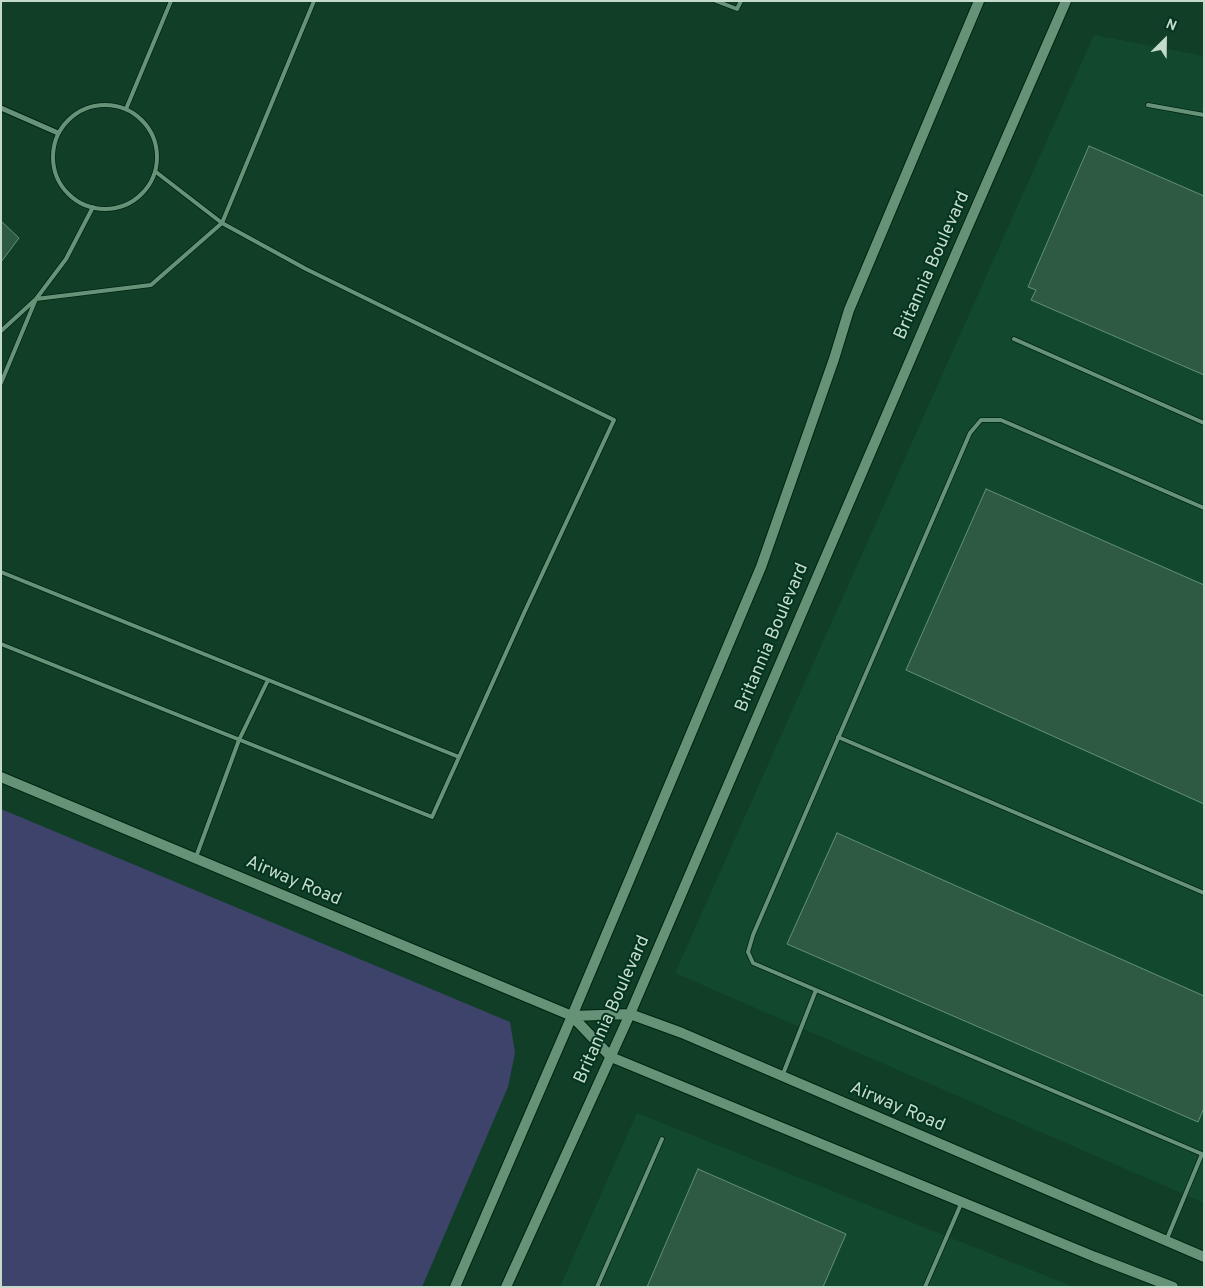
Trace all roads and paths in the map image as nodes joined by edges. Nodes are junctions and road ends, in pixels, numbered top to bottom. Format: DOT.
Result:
graph roads {
  1 [pos="171,1"];
  2 [pos="314,1"];
  3 [pos="716,1"];
  4 [pos="741,1"];
  5 [pos="979,1"];
  6 [pos="1066,1"];
  7 [pos="1148,105"];
  8 [pos="1,108"];
  9 [pos="126,109"];
  10 [pos="1204,115"];
  11 [pos="58,133"];
  12 [pos="156,172"];
  13 [pos="93,207"];
  14 [pos="222,224"];
  15 [pos="36,299"];
  16 [pos="1,331"];
  17 [pos="1014,339"];
  18 [pos="1,383"];
  19 [pos="1204,423"];
  20 [pos="1204,508"];
  21 [pos="1,572"];
  22 [pos="1,644"];
  23 [pos="268,680"];
  24 [pos="838,737"];
  25 [pos="239,740"];
  26 [pos="459,758"];
  27 [pos="1,777"];
  28 [pos="196,859"];
  29 [pos="1204,893"];
  30 [pos="816,990"];
  31 [pos="630,1014"];
  32 [pos="572,1016"];
  33 [pos="611,1056"];
  34 [pos="782,1076"];
  35 [pos="662,1139"];
  36 [pos="1203,1151"];
  37 [pos="962,1202"];
  38 [pos="1166,1241"];
  39 [pos="1204,1257"];
  40 [pos="455,1287"];
  41 [pos="506,1287"];
  42 [pos="597,1287"];
  43 [pos="925,1287"];
  44 [pos="1173,1287"];
  1 -- 9 [label="lane"];
  2 -- 14 [label="lane"];
  3 -- 4 [label="lane"];
  5 -- 32 [label="main road, Britannia Boulevard"];
  6 -- 31 [label="main road, Britannia Boulevard"];
  7 -- 10 [label="lane"];
  8 -- 11 [label="street"];
  9 -- 11 [label="lane"];
  9 -- 12 [label="lane"];
  11 -- 13 [label="lane"];
  12 -- 13 [label="lane"];
  12 -- 14 [label="lane"];
  13 -- 15 [label="lane"];
  14 -- 15 [label="lane"];
  14 -- 26 [label="lane"];
  15 -- 16 [label="lane"];
  15 -- 18 [label="lane"];
  17 -- 19 [label="lane"];
  20 -- 24 [label="lane"];
  21 -- 23 [label="lane"];
  22 -- 25 [label="lane"];
  23 -- 25 [label="lane"];
  23 -- 26 [label="lane"];
  24 -- 29 [label="lane"];
  24 -- 30 [label="lane"];
  25 -- 26 [label="lane"];
  25 -- 28 [label="lane"];
  27 -- 28 [label="main road, Airway Road"];
  28 -- 32 [label="main road, Airway Road"];
  30 -- 34 [label="lane"];
  30 -- 36 [label="lane"];
  31 -- 32 [label="main road, Airway Road"];
  31 -- 33 [label="main road, Britannia Boulevard"];
  31 -- 34 [label="main road, Airway Road"];
  32 -- 33 [label="main road, Airway Road"];
  32 -- 40 [label="main road, Britannia Boulevard"];
  33 -- 37 [label="main road, Airway Road"];
  33 -- 41 [label="main road, Britannia Boulevard"];
  34 -- 38 [label="main road, Airway Road"];
  35 -- 42 [label="lane"];
  36 -- 38 [label="lane"];
  37 -- 43 [label="lane"];
  37 -- 44 [label="main road, Airway Road"];
  38 -- 39 [label="main road, Airway Road"];
}
